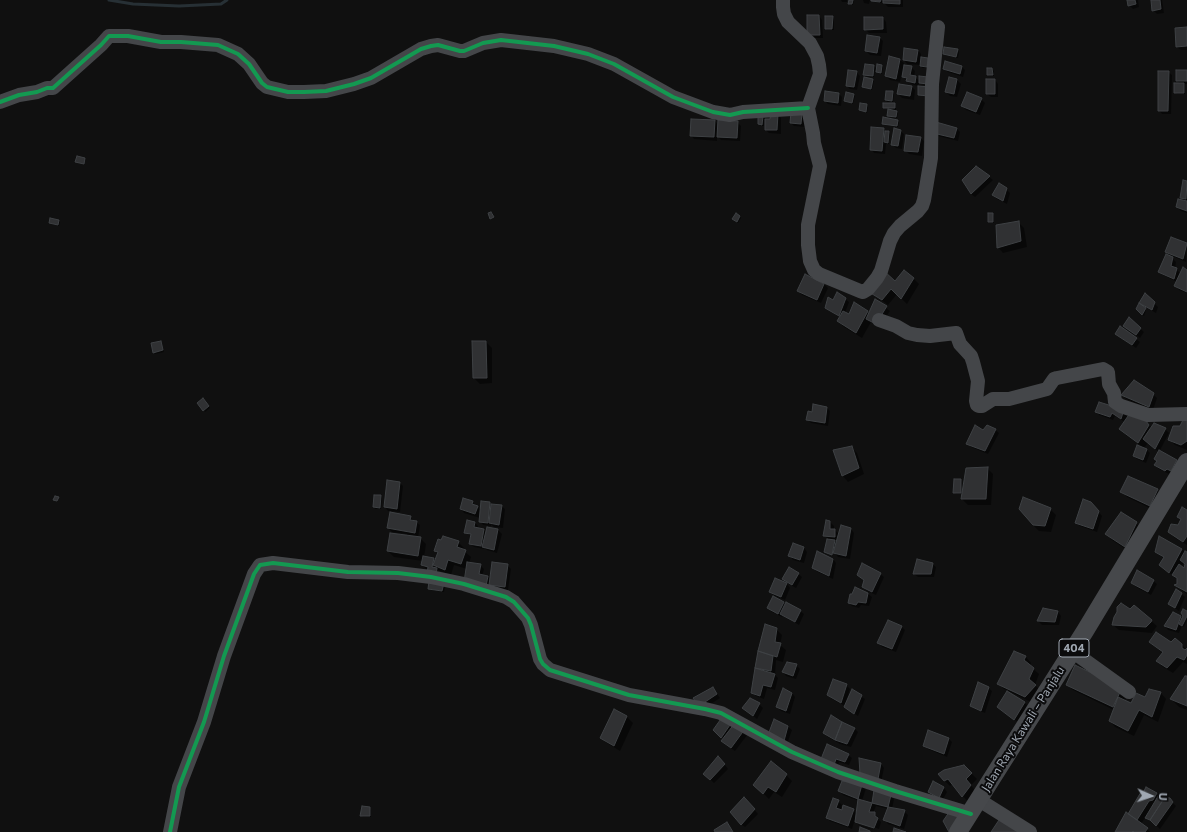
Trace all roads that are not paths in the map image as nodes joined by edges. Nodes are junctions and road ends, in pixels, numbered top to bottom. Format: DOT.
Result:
graph roads {
  1 [pos="783,0"];
  2 [pos="938,27"];
  3 [pos="0,102"];
  4 [pos="808,108"];
  5 [pos="879,320"];
  6 [pos="1187,414"];
  7 [pos="1187,462"];
  8 [pos="1072,651"];
  9 [pos="1129,692"];
  10 [pos="975,807"];
  11 [pos="170,832"];
  12 [pos="958,832"];
  13 [pos="1030,832"];
  1 -- 4 [label="street"];
  2 -- 4 [label="street"];
  3 -- 4 [label="street"];
  5 -- 6 [label="street"];
  7 -- 8 [label="main road, Jalan Raya Kawali – Panjalu / 404"];
  8 -- 9 [label="street"];
  8 -- 10 [label="main road, Jalan Raya Kawali – Panjalu / 404"];
  10 -- 11 [label="street"];
  10 -- 12 [label="main road, Jalan Raya Kawali – Panjalu / 404"];
  10 -- 13 [label="street"];
}
